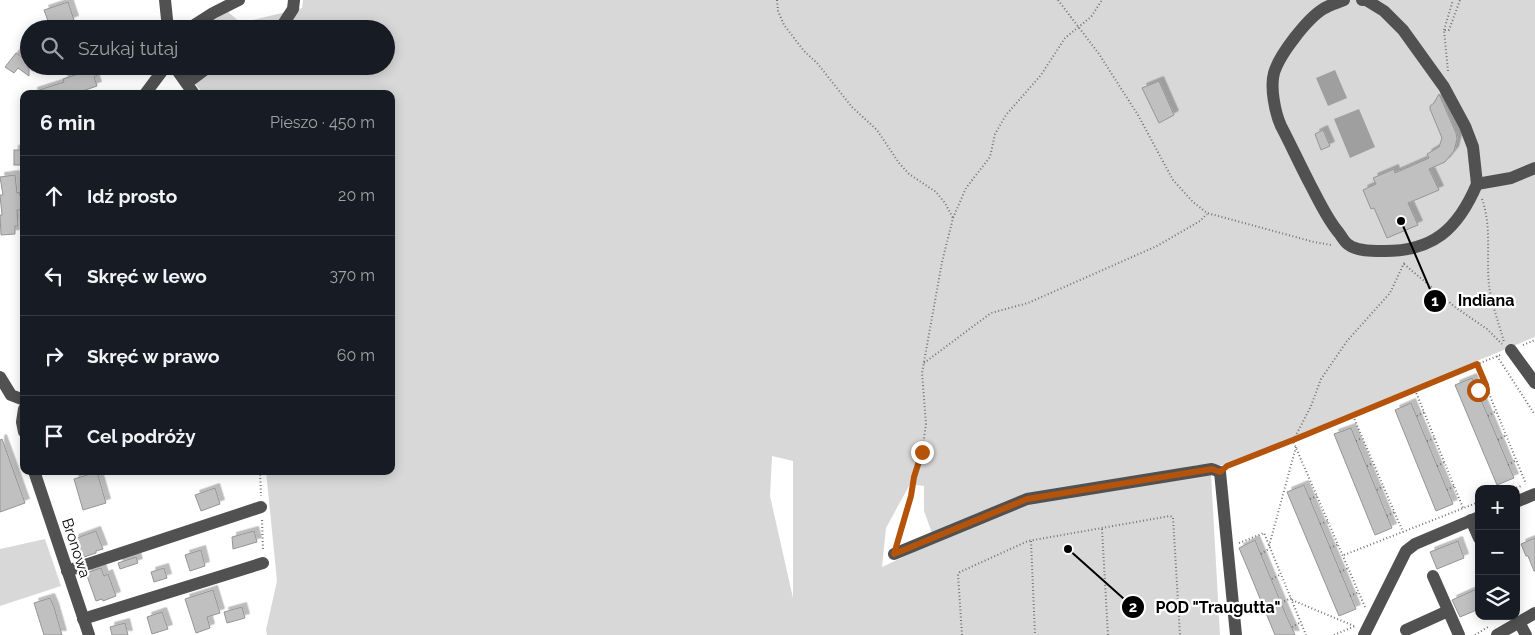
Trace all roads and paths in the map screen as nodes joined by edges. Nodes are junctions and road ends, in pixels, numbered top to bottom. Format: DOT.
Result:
graph roads {
  1 [pos="165,0"];
  2 [pos="239,0"];
  3 [pos="294,0"];
  4 [pos="777,0"];
  5 [pos="1058,0"];
  6 [pos="1102,0"];
  7 [pos="1344,0"];
  8 [pos="1362,0"];
  9 [pos="1453,0"];
  10 [pos="1460,0"];
  11 [pos="167,20"];
  12 [pos="203,20"];
  13 [pos="285,20"];
  14 [pos="1079,27"];
  15 [pos="1444,30"];
  16 [pos="159,75"];
  17 [pos="181,75"];
  18 [pos="202,75"];
  19 [pos="190,88"];
  20 [pos="1444,88"];
  21 [pos="147,90"];
  22 [pos="1535,168"];
  23 [pos="1477,184"];
  24 [pos="1207,213"];
  25 [pos="953,218"];
  26 [pos="1349,245"];
  27 [pos="1410,250"];
  28 [pos="1404,264"];
  29 [pos="1535,340"];
  30 [pos="1511,350"];
  31 [pos="1497,356"];
  32 [pos="924,363"];
  33 [pos="1477,364"];
  34 [pos="0,377"];
  35 [pos="1535,384"];
  36 [pos="1486,385"];
  37 [pos="1415,390"];
  38 [pos="1478,390"];
  39 [pos="20,398"];
  40 [pos="1496,411"];
  41 [pos="1424,412"];
  42 [pos="1535,415"];
  43 [pos="1353,416"];
  44 [pos="1416,416"];
  45 [pos="1488,416"];
  46 [pos="1506,436"];
  47 [pos="1362,438"];
  48 [pos="1435,438"];
  49 [pos="1293,440"];
  50 [pos="1498,440"];
  51 [pos="1356,441"];
  52 [pos="1427,442"];
  53 [pos="1296,447"];
  54 [pos="1516,460"];
  55 [pos="1445,462"];
  56 [pos="1373,463"];
  57 [pos="1508,465"];
  58 [pos="1367,466"];
  59 [pos="1437,466"];
  60 [pos="1220,472"];
  61 [pos="35,475"];
  62 [pos="1526,484"];
  63 [pos="1383,486"];
  64 [pos="1454,486"];
  65 [pos="1376,490"];
  66 [pos="1447,490"];
  67 [pos="1535,494"];
  68 [pos="1318,496"];
  69 [pos="1310,499"];
  70 [pos="1520,500"];
  71 [pos="1475,504"];
  72 [pos="261,507"];
  73 [pos="1463,508"];
  74 [pos="1394,512"];
  75 [pos="1387,516"];
  76 [pos="1475,519"];
  77 [pos="1329,521"];
  78 [pos="1320,524"];
  79 [pos="1102,529"];
  80 [pos="1403,532"];
  81 [pos="1031,541"];
  82 [pos="1339,544"];
  83 [pos="1270,547"];
  84 [pos="1227,548"];
  85 [pos="1330,548"];
  86 [pos="894,554"];
  87 [pos="1261,554"];
  88 [pos="1344,555"];
  89 [pos="263,563"];
  90 [pos="1349,568"];
  91 [pos="67,571"];
  92 [pos="1340,572"];
  93 [pos="1281,574"];
  94 [pos="1433,576"];
  95 [pos="1272,579"];
  96 [pos="1359,592"];
  97 [pos="1350,596"];
  98 [pos="1291,599"];
  99 [pos="1282,603"];
  100 [pos="1448,611"];
  101 [pos="1362,613"];
  102 [pos="1535,613"];
  103 [pos="83,619"];
  104 [pos="1358,620"];
  105 [pos="1301,622"];
  106 [pos="1520,622"];
  107 [pos="1292,627"];
  108 [pos="1359,630"];
  109 [pos="1406,630"];
  110 [pos="89,635"];
  111 [pos="962,635"];
  112 [pos="1035,635"];
  113 [pos="1108,635"];
  114 [pos="1180,635"];
  115 [pos="1236,635"];
  116 [pos="1306,635"];
  117 [pos="1334,635"];
  118 [pos="1459,635"];
  119 [pos="1497,635"];
  120 [pos="1526,635"];
  1 -- 11 [label="street"];
  2 -- 12 [label="street"];
  3 -- 13 [label="street"];
  4 -- 25 [label="path"];
  5 -- 14 [label="path"];
  6 -- 14 [label="path"];
  7 -- 26 [label="street"];
  8 -- 20 [label="street"];
  9 -- 15 [label="path"];
  10 -- 15 [label="path"];
  14 -- 24 [label="path"];
  14 -- 25 [label="path"];
  15 -- 20 [label="path"];
  16 -- 21 [label="street"];
  17 -- 19 [label="street"];
  18 -- 19 [label="street"];
  20 -- 23 [label="street"];
  22 -- 23 [label="street"];
  23 -- 27 [label="street"];
  23 -- 28 [label="path"];
  24 -- 26 [label="path"];
  24 -- 32 [label="path"];
  25 -- 32 [label="path"];
  26 -- 27 [label="street"];
  27 -- 28 [label="path"];
  28 -- 49 [label="path"];
  29 -- 30 [label="path"];
  30 -- 31 [label="path"];
  30 -- 35 [label="street"];
  31 -- 33 [label="path"];
  31 -- 42 [label="path"];
  32 -- 86 [label="path"];
  33 -- 36 [label="path"];
  33 -- 37 [label="path"];
  34 -- 39 [label="street"];
  36 -- 38 [label="path"];
  36 -- 40 [label="path"];
  37 -- 41 [label="path"];
  37 -- 43 [label="path"];
  40 -- 45 [label="path"];
  40 -- 46 [label="path"];
  41 -- 44 [label="path"];
  41 -- 48 [label="path"];
  43 -- 47 [label="path"];
  43 -- 49 [label="path"];
  46 -- 50 [label="path"];
  46 -- 54 [label="path"];
  47 -- 51 [label="path"];
  47 -- 56 [label="path"];
  48 -- 52 [label="path"];
  48 -- 55 [label="path"];
  49 -- 53 [label="path"];
  49 -- 60 [label="path"];
  53 -- 68 [label="path"];
  53 -- 83 [label="path"];
  54 -- 57 [label="path"];
  54 -- 62 [label="path"];
  55 -- 59 [label="path"];
  55 -- 64 [label="path"];
  56 -- 58 [label="path"];
  56 -- 63 [label="path"];
  60 -- 84 [label="street"];
  60 -- 86 [label="street"];
  61 -- 91 [label="street, Bronowa"];
  63 -- 65 [label="path"];
  63 -- 74 [label="path"];
  64 -- 66 [label="path"];
  64 -- 73 [label="path"];
  67 -- 70 [label="street"];
  68 -- 69 [label="path"];
  68 -- 77 [label="path"];
  71 -- 73 [label="path"];
  72 -- 91 [label="street"];
  73 -- 80 [label="path"];
  74 -- 75 [label="path"];
  74 -- 80 [label="path"];
  76 -- 108 [label="street"];
  77 -- 78 [label="path"];
  77 -- 82 [label="path"];
  79 -- 81 [label="path"];
  79 -- 113 [label="path"];
  79 -- 114 [label="path"];
  80 -- 88 [label="path"];
  81 -- 111 [label="path"];
  81 -- 112 [label="path"];
  82 -- 85 [label="path"];
  82 -- 88 [label="path"];
  83 -- 84 [label="path"];
  83 -- 87 [label="path"];
  83 -- 93 [label="path"];
  84 -- 115 [label="street"];
  88 -- 90 [label="path"];
  89 -- 103 [label="street"];
  90 -- 92 [label="path"];
  90 -- 96 [label="path"];
  91 -- 103 [label="street, Bronowa"];
  93 -- 95 [label="path"];
  93 -- 98 [label="path"];
  94 -- 100 [label="street"];
  96 -- 97 [label="path"];
  96 -- 101 [label="path"];
  98 -- 99 [label="path"];
  98 -- 105 [label="path"];
  98 -- 108 [label="path"];
  100 -- 109 [label="street"];
  100 -- 118 [label="street"];
  102 -- 106 [label="street"];
  103 -- 110 [label="street, Bronowa"];
  104 -- 108 [label="path"];
  105 -- 107 [label="path"];
  105 -- 116 [label="path"];
  106 -- 119 [label="street"];
  106 -- 120 [label="street"];
  108 -- 117 [label="path"];
}
